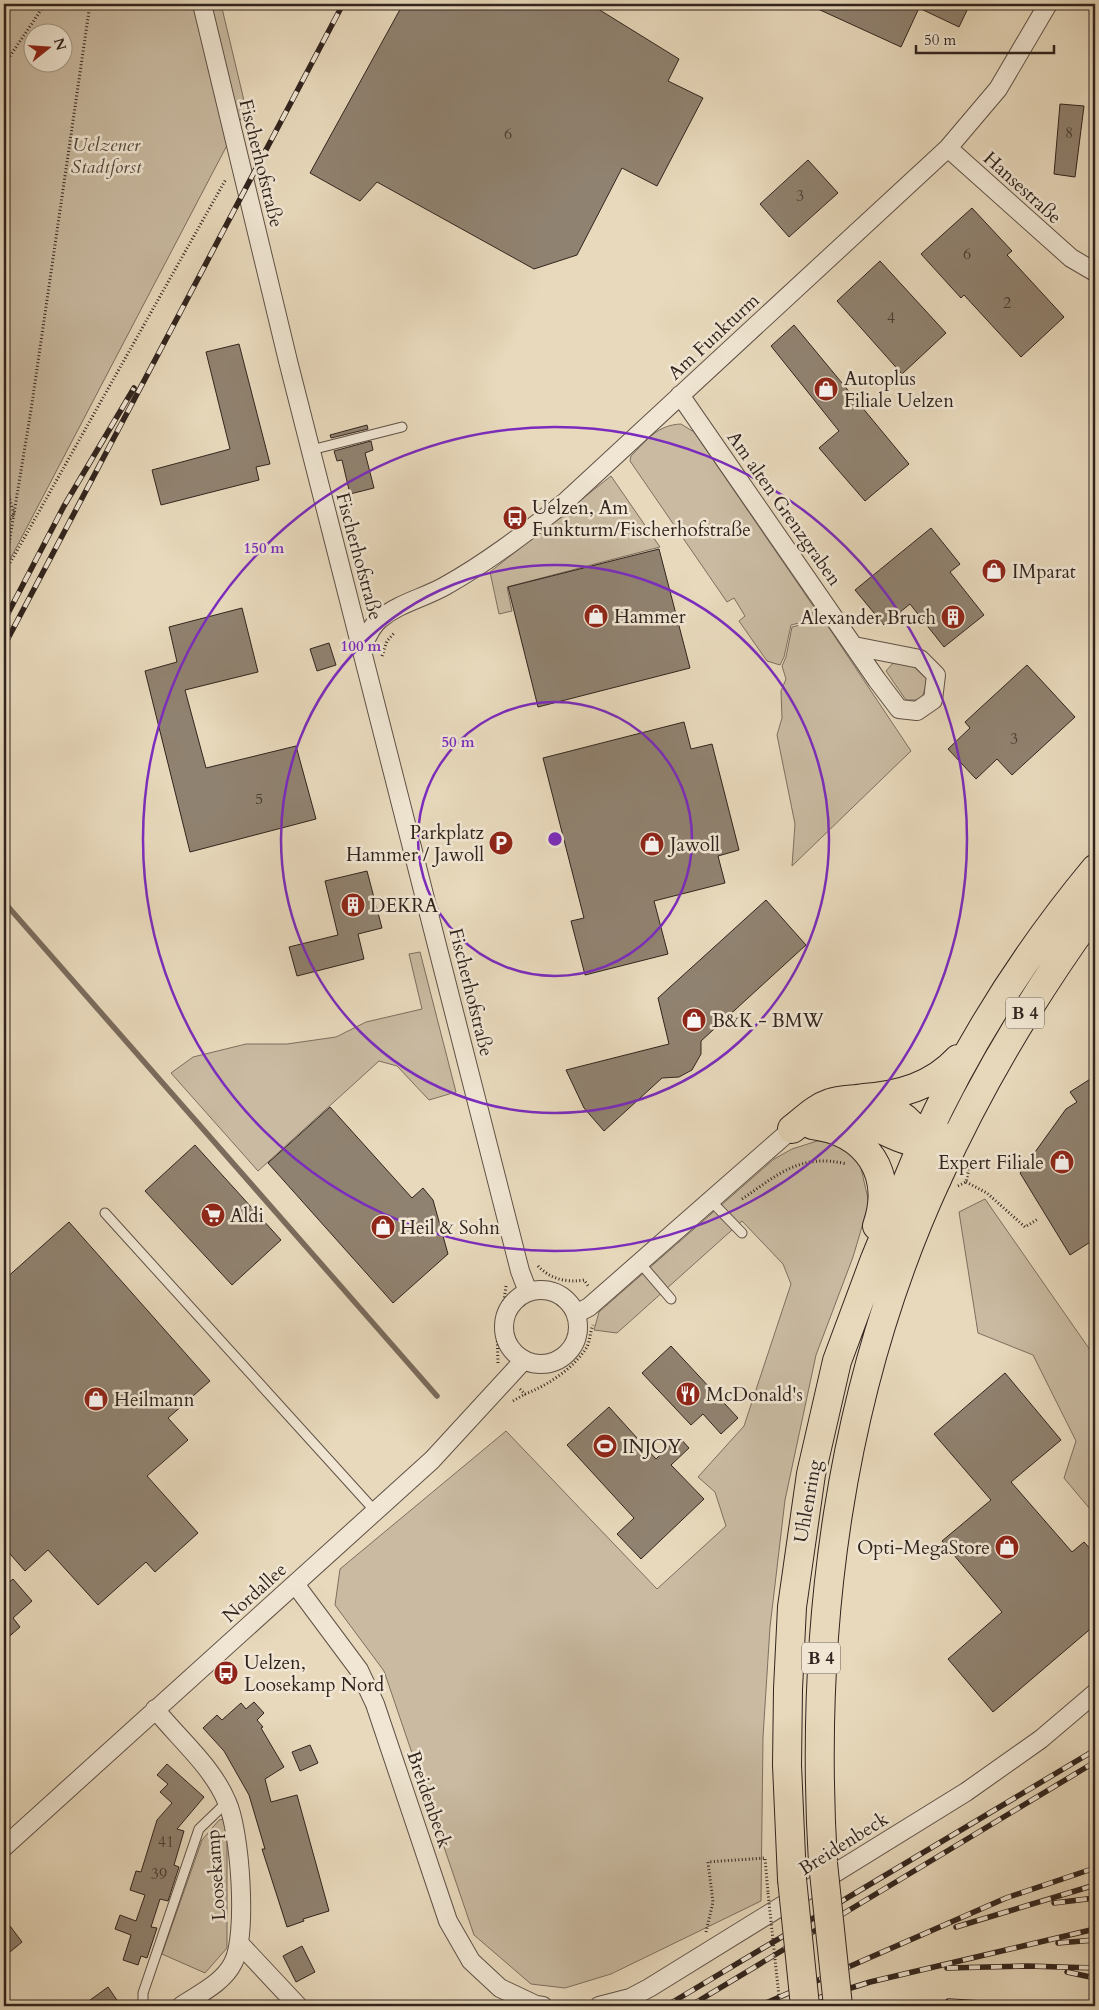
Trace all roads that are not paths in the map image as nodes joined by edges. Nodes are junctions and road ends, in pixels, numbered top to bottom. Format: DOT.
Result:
graph roads {
  1 [pos="202,4"];
  2 [pos="1048,4"];
  3 [pos="948,148"];
  4 [pos="1095,272"];
  5 [pos="680,395"];
  6 [pos="402,427"];
  7 [pos="311,450"];
  8 [pos="854,646"];
  9 [pos="362,648"];
  10 [pos="1095,869"];
  11 [pos="1095,910"];
  12 [pos="973,1044"];
  13 [pos="863,1098"];
  14 [pos="964,1121"];
  15 [pos="803,1127"];
  16 [pos="924,1140"];
  17 [pos="937,1179"];
  18 [pos="712,1202"];
  19 [pos="105,1213"];
  20 [pos="742,1233"];
  21 [pos="640,1263"];
  22 [pos="528,1292"];
  23 [pos="671,1299"];
  24 [pos="576,1314"];
  25 [pos="524,1360"];
  26 [pos="837,1361"];
  27 [pos="376,1511"];
  28 [pos="295,1584"];
  29 [pos="1095,1693"];
  30 [pos="155,1709"];
  31 [pos="228,1802"];
  32 [pos="4,1847"];
  33 [pos="239,1943"];
  34 [pos="142,2006"];
  35 [pos="181,2006"];
  36 [pos="298,2006"];
  37 [pos="543,2006"];
  38 [pos="599,2006"];
  39 [pos="805,2006"];
  40 [pos="838,2006"];
  1 -- 7 [label="street, Fischerhofstraße"];
  2 -- 3 [label="street, Am Funkturm"];
  3 -- 4 [label="street, Hansestraße"];
  3 -- 5 [label="street, Am Funkturm"];
  5 -- 8 [label="street, Am alten Grenzgraben"];
  5 -- 9 [label="street, Am Funkturm"];
  6 -- 7 [label="lane"];
  7 -- 9 [label="street, Fischerhofstraße"];
  8 -- 8 [label="street, Am alten Grenzgraben"];
  9 -- 22 [label="street, Fischerhofstraße"];
  10 -- 12 [label="main road, B 4"];
  11 -- 14 [label="main road, B 4"];
  12 -- 13 [label="main road"];
  12 -- 16 [label="main road, B 4"];
  13 -- 15 [label="main road"];
  13 -- 16 [label="main road"];
  14 -- 16 [label="main road"];
  14 -- 17 [label="main road, B 4"];
  15 -- 16 [label="main road"];
  15 -- 18 [label="street"];
  15 -- 26 [label="main road"];
  16 -- 17 [label="main road"];
  16 -- 26 [label="main road, Uhlenring / B 4"];
  17 -- 40 [label="main road, Uhlenring / B 4, bridge"];
  18 -- 20 [label="lane"];
  18 -- 21 [label="street"];
  19 -- 27 [label="lane"];
  21 -- 23 [label="lane"];
  21 -- 24 [label="street"];
  22 -- 24 [label="street"];
  22 -- 25 [label="street"];
  24 -- 25 [label="street"];
  25 -- 27 [label="street, Nordallee"];
  26 -- 39 [label="main road, Uhlenring / B 4, bridge"];
  27 -- 28 [label="street, Nordallee"];
  28 -- 30 [label="street, Nordallee"];
  28 -- 37 [label="street, Breidenbeck"];
  29 -- 38 [label="street, Breidenbeck"];
  30 -- 31 [label="street, Loosekamp"];
  30 -- 32 [label="street, Nordallee"];
  31 -- 33 [label="street, Loosekamp"];
  31 -- 34 [label="lane"];
  33 -- 35 [label="street, Loosekamp"];
  33 -- 36 [label="street, Loosekamp"];
}
